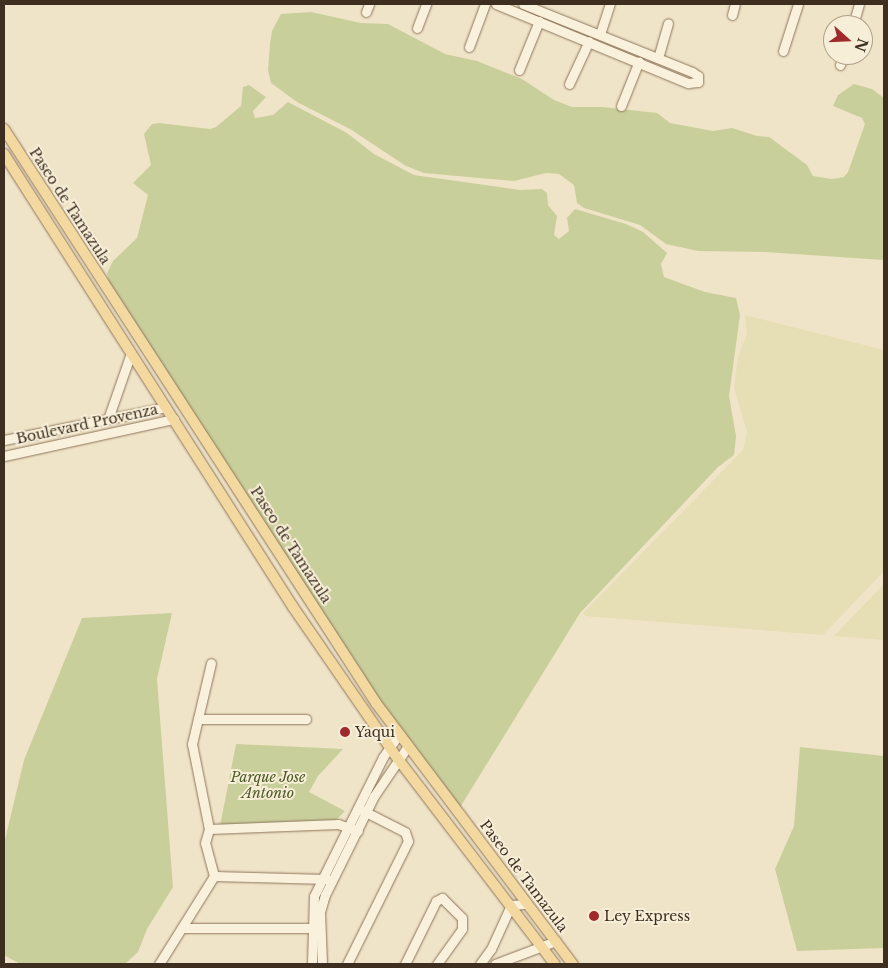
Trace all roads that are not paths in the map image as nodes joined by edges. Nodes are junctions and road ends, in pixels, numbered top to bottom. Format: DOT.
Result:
graph roads {
  1 [pos="426,4"];
  2 [pos="485,4"];
  3 [pos="496,4"];
  4 [pos="523,4"];
  5 [pos="610,4"];
  6 [pos="735,4"];
  7 [pos="798,4"];
  8 [pos="544,8"];
  9 [pos="732,15"];
  10 [pos="539,21"];
  11 [pos="668,23"];
  12 [pos="417,28"];
  13 [pos="600,34"];
  14 [pos="589,41"];
  15 [pos="631,46"];
  16 [pos="469,47"];
  17 [pos="783,51"];
  18 [pos="627,56"];
  19 [pos="658,58"];
  20 [pos="639,62"];
  21 [pos="519,70"];
  22 [pos="569,84"];
  23 [pos="621,106"];
  24 [pos="4,129"];
  25 [pos="4,154"];
  26 [pos="131,353"];
  27 [pos="166,407"];
  28 [pos="108,419"];
  29 [pos="174,419"];
  30 [pos="4,441"];
  31 [pos="5,456"];
  32 [pos="211,663"];
  33 [pos="198,719"];
  34 [pos="306,719"];
  35 [pos="399,734"];
  36 [pos="408,746"];
  37 [pos="390,747"];
  38 [pos="398,759"];
  39 [pos="357,807"];
  40 [pos="367,812"];
  41 [pos="347,826"];
  42 [pos="209,829"];
  43 [pos="358,831"];
  44 [pos="214,876"];
  45 [pos="322,878"];
  46 [pos="332,880"];
  47 [pos="527,904"];
  48 [pos="510,905"];
  49 [pos="182,928"];
  50 [pos="316,928"];
  51 [pos="556,941"];
  52 [pos="542,947"];
  53 [pos="491,949"];
  54 [pos="498,963"];
  55 [pos="159,964"];
  56 [pos="312,964"];
  57 [pos="322,964"];
  58 [pos="348,964"];
  59 [pos="405,964"];
  60 [pos="437,964"];
  61 [pos="480,964"];
  62 [pos="555,964"];
  63 [pos="573,964"];
  1 -- 12 [label="street"];
  2 -- 16 [label="street"];
  3 -- 10 [label="street"];
  4 -- 8 [label="street"];
  5 -- 13 [label="street"];
  6 -- 9 [label="street"];
  7 -- 17 [label="street"];
  8 -- 13 [label="street"];
  10 -- 14 [label="street"];
  10 -- 21 [label="street"];
  11 -- 19 [label="street"];
  13 -- 15 [label="street"];
  14 -- 18 [label="street"];
  14 -- 22 [label="street"];
  15 -- 18 [label="street"];
  15 -- 19 [label="street"];
  18 -- 20 [label="street"];
  19 -- 20 [label="street"];
  20 -- 23 [label="street"];
  24 -- 35 [label="main road, Paseo de Tamazula"];
  25 -- 26 [label="main road, Paseo de Tamazula"];
  26 -- 27 [label="main road, Paseo de Tamazula"];
  26 -- 28 [label="street, Boulevard Provenza"];
  27 -- 28 [label="street, Boulevard Provenza"];
  27 -- 29 [label="main road, Paseo de Tamazula"];
  28 -- 30 [label="street, Boulevard Provenza"];
  29 -- 31 [label="street, Boulevard Provenza"];
  29 -- 37 [label="main road, Paseo de Tamazula"];
  30 -- 31 [label="street, Boulevard Provenza"];
  32 -- 33 [label="street"];
  33 -- 34 [label="street"];
  33 -- 42 [label="street"];
  35 -- 36 [label="main road, Paseo de Tamazula"];
  35 -- 37 [label="street"];
  36 -- 38 [label="street"];
  36 -- 47 [label="main road, Paseo de Tamazula"];
  37 -- 38 [label="main road, Paseo de Tamazula"];
  37 -- 39 [label="street"];
  38 -- 40 [label="street"];
  38 -- 48 [label="main road, Paseo de Tamazula"];
  39 -- 40 [label="street"];
  39 -- 41 [label="street"];
  40 -- 43 [label="street"];
  40 -- 58 [label="street"];
  41 -- 42 [label="street"];
  41 -- 43 [label="street"];
  41 -- 45 [label="street"];
  42 -- 44 [label="street"];
  43 -- 46 [label="street"];
  44 -- 45 [label="street"];
  44 -- 49 [label="street"];
  45 -- 46 [label="street"];
  45 -- 50 [label="street"];
  46 -- 50 [label="street"];
  47 -- 48 [label="street"];
  47 -- 51 [label="main road, Paseo de Tamazula"];
  48 -- 52 [label="main road, Paseo de Tamazula"];
  48 -- 53 [label="street"];
  49 -- 50 [label="street"];
  49 -- 55 [label="street"];
  50 -- 56 [label="street"];
  50 -- 57 [label="street"];
  51 -- 52 [label="street"];
  51 -- 63 [label="main road, Paseo de Tamazula"];
  52 -- 54 [label="street"];
  52 -- 62 [label="main road, Paseo de Tamazula"];
  53 -- 54 [label="street"];
  53 -- 61 [label="street"];
  59 -- 60 [label="street"];
}
